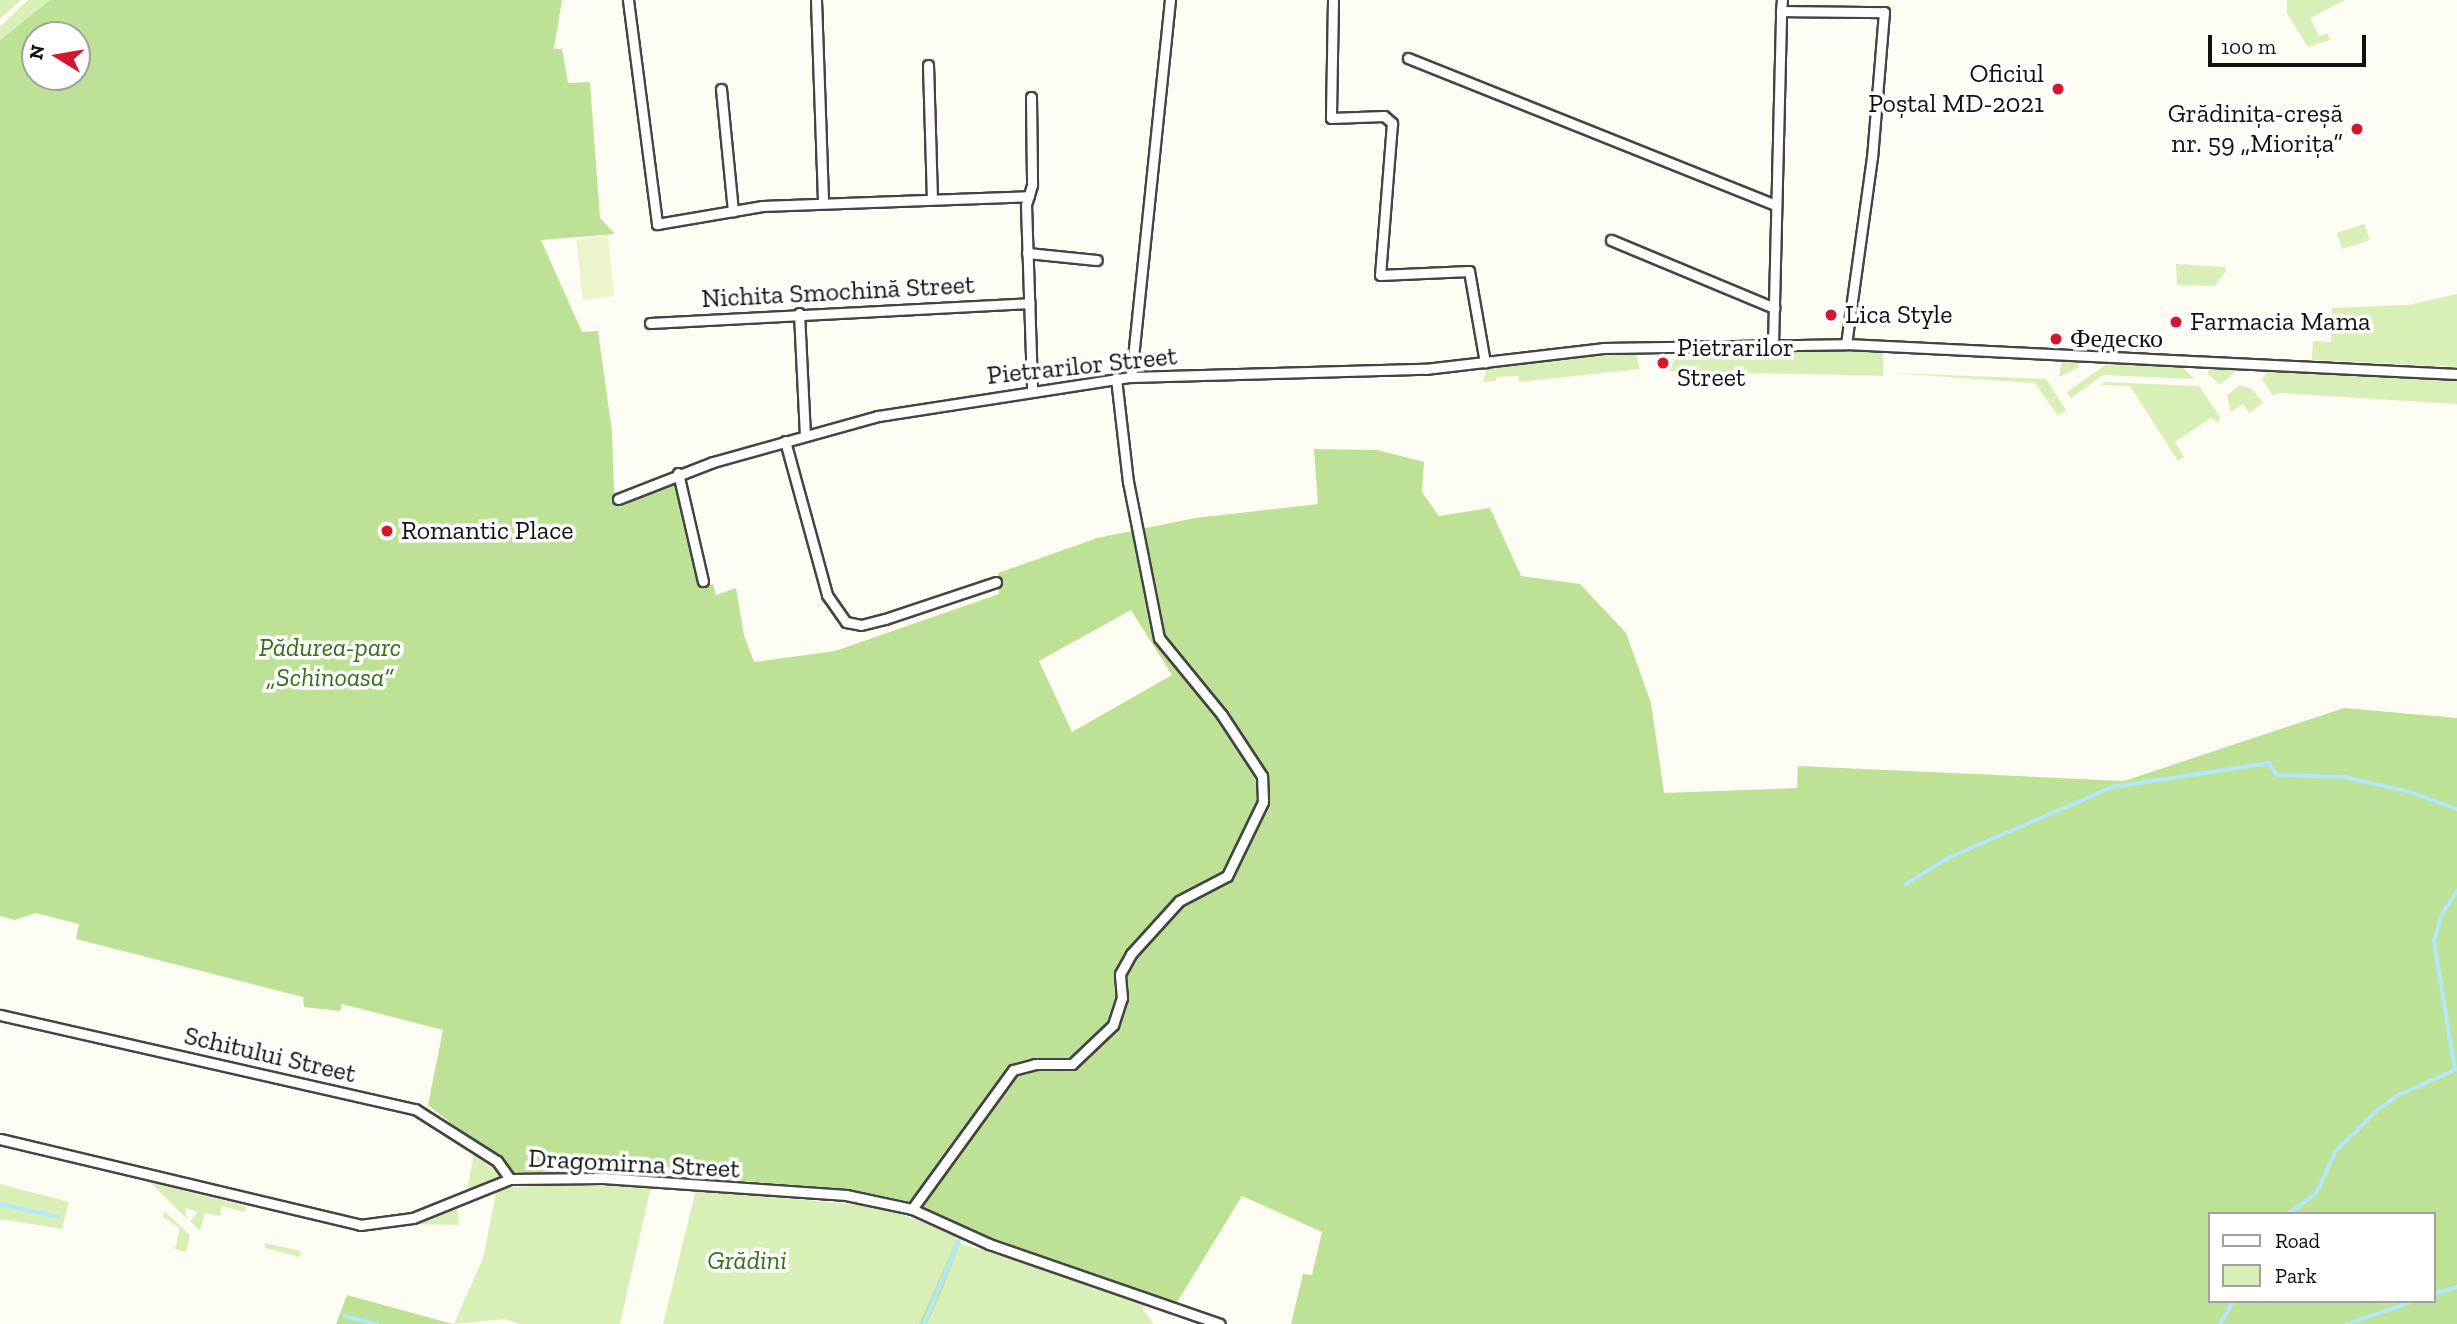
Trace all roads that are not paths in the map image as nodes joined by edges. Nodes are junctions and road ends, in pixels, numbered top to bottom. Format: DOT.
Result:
graph roads {
  1 [pos="628,0"];
  2 [pos="816,0"];
  3 [pos="1170,0"];
  4 [pos="1333,0"];
  5 [pos="1782,0"];
  6 [pos="1781,11"];
  7 [pos="1408,58"];
  8 [pos="928,65"];
  9 [pos="722,89"];
  10 [pos="1031,97"];
  11 [pos="1030,196"];
  12 [pos="932,198"];
  13 [pos="823,203"];
  14 [pos="1776,205"];
  15 [pos="733,211"];
  16 [pos="1611,240"];
  17 [pos="1027,253"];
  18 [pos="1097,260"];
  19 [pos="1029,303"];
  20 [pos="1774,308"];
  21 [pos="799,313"];
  22 [pos="650,323"];
  23 [pos="1846,344"];
  24 [pos="1773,345"];
  25 [pos="1485,363"];
  26 [pos="2457,374"];
  27 [pos="1131,377"];
  28 [pos="1116,378"];
  29 [pos="1032,390"];
  30 [pos="805,434"];
  31 [pos="785,441"];
  32 [pos="678,473"];
  33 [pos="618,499"];
  34 [pos="703,582"];
  35 [pos="996,582"];
  36 [pos="0,1015"];
  37 [pos="0,1139"];
  38 [pos="510,1179"];
  39 [pos="912,1209"];
  40 [pos="1220,1324"];
  1 -- 15 [label="street"];
  2 -- 13 [label="street"];
  3 -- 27 [label="street"];
  4 -- 25 [label="street"];
  5 -- 6 [label="street"];
  6 -- 14 [label="street"];
  6 -- 23 [label="street"];
  7 -- 14 [label="street"];
  8 -- 12 [label="street"];
  9 -- 15 [label="street"];
  10 -- 11 [label="street"];
  11 -- 12 [label="street"];
  11 -- 17 [label="street"];
  12 -- 13 [label="street"];
  13 -- 15 [label="street"];
  14 -- 20 [label="street"];
  16 -- 20 [label="street"];
  17 -- 18 [label="street"];
  17 -- 19 [label="street"];
  19 -- 21 [label="street, Nichita Smochină Street"];
  19 -- 29 [label="street"];
  20 -- 24 [label="street"];
  21 -- 22 [label="street, Nichita Smochină Street"];
  21 -- 30 [label="street"];
  23 -- 24 [label="street, Pietrarilor Street"];
  23 -- 26 [label="street, Pietrarilor Street"];
  24 -- 25 [label="street, Pietrarilor Street"];
  25 -- 27 [label="street, Pietrarilor Street"];
  27 -- 28 [label="street, Pietrarilor Street"];
  28 -- 29 [label="street, Pietrarilor Street"];
  28 -- 39 [label="street"];
  29 -- 30 [label="street, Pietrarilor Street"];
  30 -- 31 [label="street, Pietrarilor Street"];
  31 -- 32 [label="street, Pietrarilor Street"];
  31 -- 35 [label="street"];
  32 -- 33 [label="street, Pietrarilor Street"];
  32 -- 34 [label="street"];
  36 -- 38 [label="street, Schitului Street"];
  37 -- 38 [label="street, Dragomirna Street"];
  38 -- 39 [label="street, Dragomirna Street"];
  39 -- 40 [label="street, Dragomirna Street"];
}
